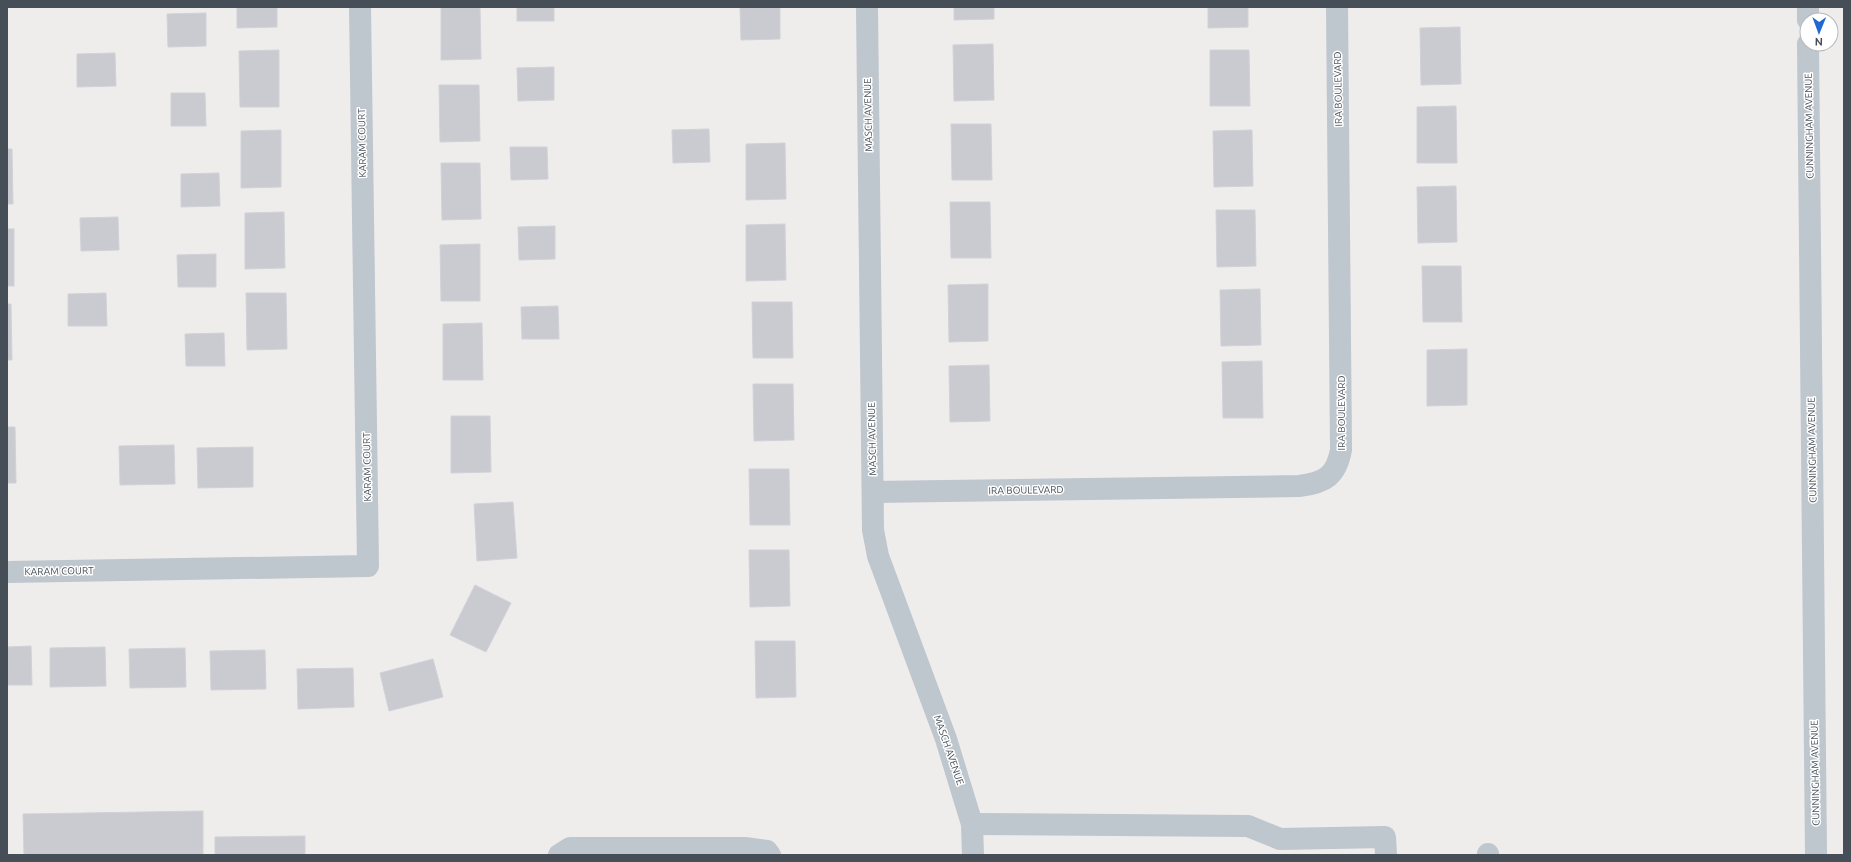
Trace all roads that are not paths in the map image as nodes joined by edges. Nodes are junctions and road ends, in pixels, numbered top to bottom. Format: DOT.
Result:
graph roads {
  1 [pos="360,7"];
  2 [pos="867,7"];
  3 [pos="1337,7"];
  4 [pos="1808,52"];
  5 [pos="873,492"];
  6 [pos="7,572"];
  7 [pos="972,824"];
  8 [pos="559,855"];
  9 [pos="770,855"];
  10 [pos="973,855"];
  11 [pos="1386,855"];
  12 [pos="1816,855"];
  1 -- 6 [label="street, KARAM COURT"];
  2 -- 5 [label="street, MASCH AVENUE"];
  3 -- 5 [label="street, IRA BOULEVARD"];
  4 -- 12 [label="street, CUNNINGHAM AVENUE"];
  5 -- 7 [label="street, MASCH AVENUE"];
  7 -- 10 [label="street, MASCH AVENUE"];
  7 -- 11 [label="street"];
  8 -- 9 [label="street"];
}
